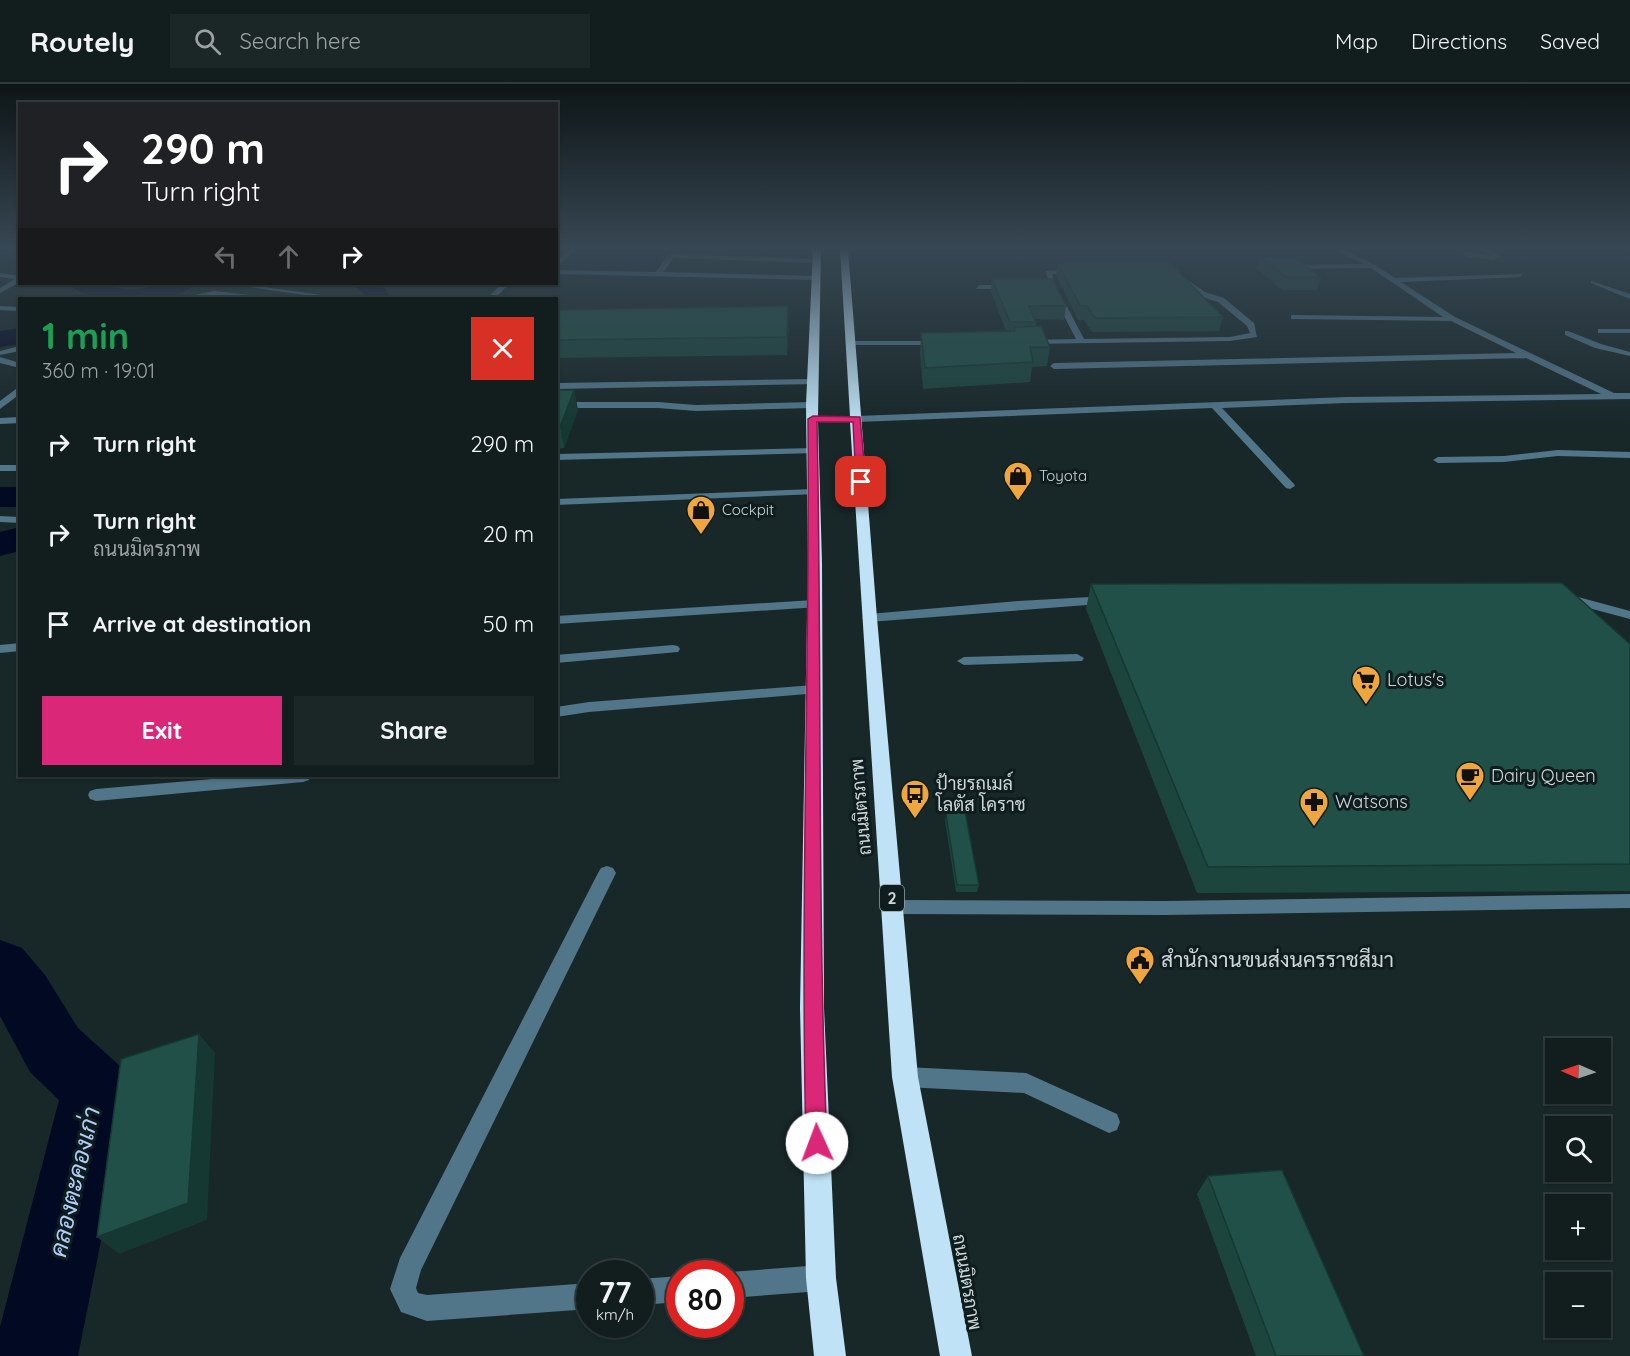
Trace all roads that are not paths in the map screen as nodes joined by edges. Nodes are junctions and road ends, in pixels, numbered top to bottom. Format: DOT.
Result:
graph roads {
  1 [pos="815,308"];
  2 [pos="848,308"];
  3 [pos="1064,308"];
  4 [pos="1231,308"];
  5 [pos="1436,308"];
  6 [pos="1294,317"];
  7 [pos="1452,319"];
  8 [pos="1601,331"];
  9 [pos="1630,331"];
  10 [pos="1568,333"];
  11 [pos="1081,341"];
  12 [pos="1021,342"];
  13 [pos="850,343"];
  14 [pos="951,343"];
  15 [pos="18,348"];
  16 [pos="0,353"];
  17 [pos="1630,354"];
  18 [pos="1529,355"];
  19 [pos="0,360"];
  20 [pos="18,365"];
  21 [pos="1054,366"];
  22 [pos="813,382"];
  23 [pos="558,386"];
  24 [pos="18,391"];
  25 [pos="1613,396"];
  26 [pos="1630,396"];
  27 [pos="558,405"];
  28 [pos="1214,405"];
  29 [pos="0,406"];
  30 [pos="812,412"];
  31 [pos="857,419"];
  32 [pos="18,420"];
  33 [pos="0,421"];
  34 [pos="813,451"];
  35 [pos="1630,455"];
  36 [pos="558,457"];
  37 [pos="1438,460"];
  38 [pos="1,468"];
  39 [pos="18,468"];
  40 [pos="1290,486"];
  41 [pos="813,492"];
  42 [pos="558,502"];
  43 [pos="0,519"];
  44 [pos="18,520"];
  45 [pos="1549,593"];
  46 [pos="1127,599"];
  47 [pos="814,604"];
  48 [pos="1630,615"];
  49 [pos="869,618"];
  50 [pos="558,620"];
  51 [pos="18,647"];
  52 [pos="0,649"];
  53 [pos="673,649"];
  54 [pos="1077,658"];
  55 [pos="558,659"];
  56 [pos="964,661"];
  57 [pos="814,690"];
  58 [pos="558,712"];
  59 [pos="292,777"];
  60 [pos="96,795"];
  61 [pos="607,873"];
  62 [pos="1630,901"];
  63 [pos="893,907"];
  64 [pos="905,1077"];
  65 [pos="1109,1122"];
  66 [pos="821,1278"];
  67 [pos="744,1284"];
  68 [pos="576,1297"];
  69 [pos="830,1356"];
  70 [pos="956,1356"];
  1 -- 22 [label="highway"];
  2 -- 13 [label="highway, ถนนมิตรภาพ / 2"];
  3 -- 11 [label="street"];
  4 -- 11 [label="street"];
  5 -- 7 [label="street"];
  6 -- 7 [label="street"];
  7 -- 18 [label="street"];
  8 -- 9 [label="street"];
  10 -- 17 [label="street"];
  11 -- 12 [label="street"];
  13 -- 14 [label="street"];
  13 -- 31 [label="highway, ถนนมิตรภาพ / 2"];
  15 -- 16 [label="street"];
  18 -- 21 [label="street"];
  18 -- 25 [label="street"];
  19 -- 20 [label="street"];
  22 -- 23 [label="street"];
  22 -- 30 [label="highway"];
  24 -- 29 [label="street"];
  25 -- 26 [label="street"];
  25 -- 28 [label="street"];
  27 -- 30 [label="street"];
  28 -- 31 [label="street"];
  28 -- 40 [label="street"];
  30 -- 31 [label="highway"];
  30 -- 34 [label="highway"];
  31 -- 49 [label="highway, ถนนมิตรภาพ / 2"];
  32 -- 33 [label="street"];
  34 -- 36 [label="street"];
  34 -- 41 [label="highway"];
  35 -- 37 [label="street"];
  38 -- 39 [label="street"];
  41 -- 42 [label="street"];
  41 -- 47 [label="highway"];
  43 -- 44 [label="street"];
  45 -- 48 [label="street"];
  46 -- 49 [label="street"];
  47 -- 50 [label="street"];
  47 -- 57 [label="highway"];
  49 -- 63 [label="highway, ถนนมิตรภาพ / 2"];
  51 -- 52 [label="street"];
  53 -- 55 [label="street"];
  54 -- 56 [label="street"];
  57 -- 58 [label="street"];
  57 -- 66 [label="highway"];
  59 -- 60 [label="street"];
  61 -- 68 [label="street"];
  62 -- 63 [label="street"];
  63 -- 64 [label="highway, ถนนมิตรภาพ / 2"];
  64 -- 65 [label="street"];
  64 -- 70 [label="highway, ถนนมิตรภาพ / 2"];
  66 -- 67 [label="street"];
  66 -- 69 [label="highway"];
}
